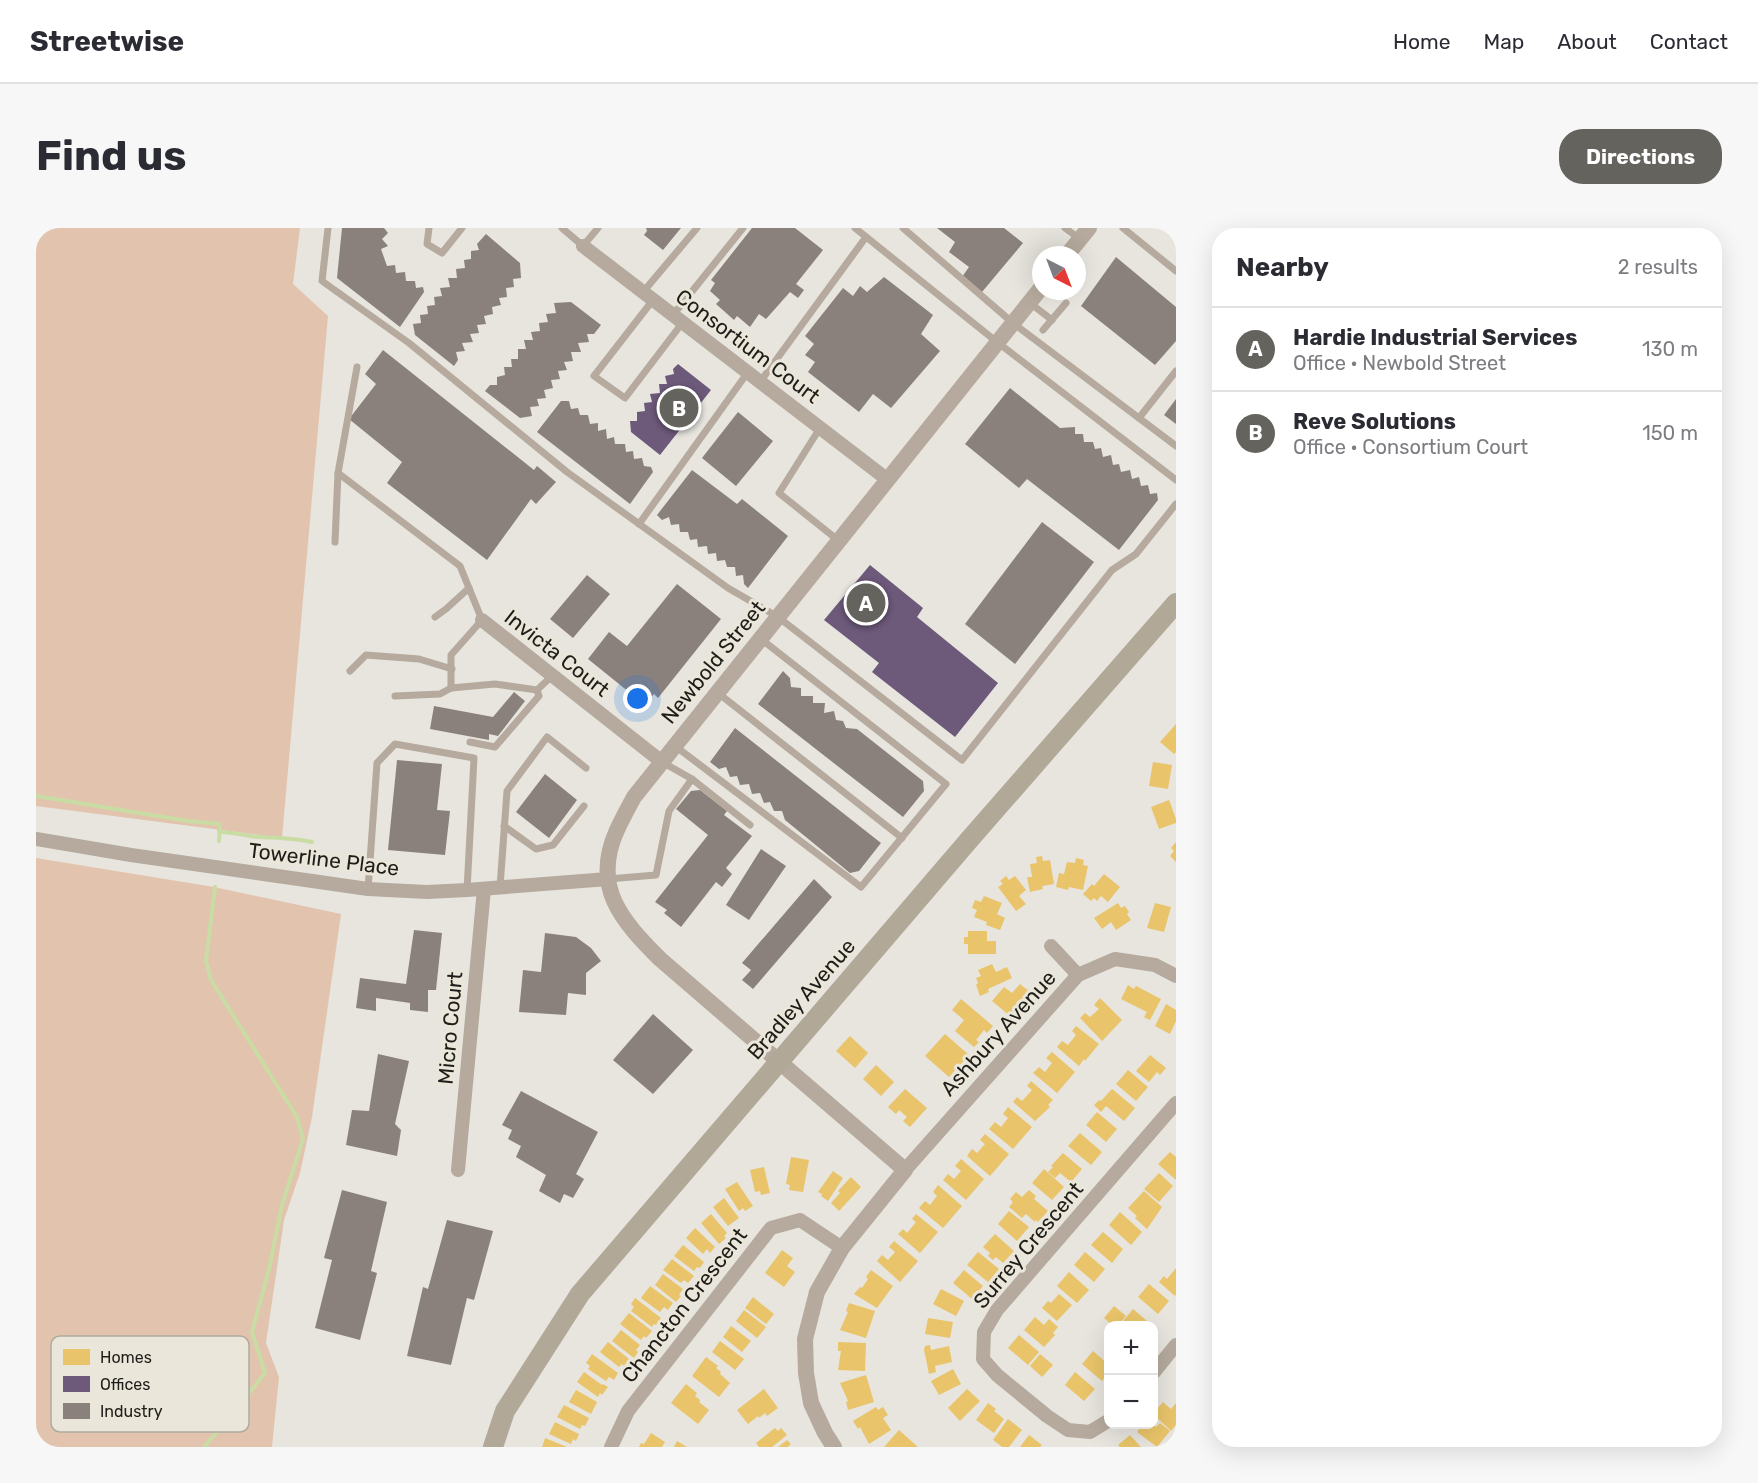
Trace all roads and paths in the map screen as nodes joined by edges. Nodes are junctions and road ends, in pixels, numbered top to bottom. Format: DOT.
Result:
graph roads {
  1 [pos="328,228"];
  2 [pos="429,228"];
  3 [pos="462,228"];
  4 [pos="562,228"];
  5 [pos="598,228"];
  6 [pos="697,228"];
  7 [pos="743,228"];
  8 [pos="855,228"];
  9 [pos="903,228"];
  10 [pos="1065,228"];
  11 [pos="1123,228"];
  12 [pos="1168,228"];
  13 [pos="1084,233"];
  14 [pos="1176,235"];
  15 [pos="866,237"];
  16 [pos="583,246"];
  17 [pos="1074,246"];
  18 [pos="1176,271"];
  19 [pos="648,296"];
  20 [pos="1032,298"];
  21 [pos="1029,302"];
  22 [pos="1066,303"];
  23 [pos="678,319"];
  24 [pos="1052,320"];
  25 [pos="1013,323"];
  26 [pos="1043,330"];
  27 [pos="998,342"];
  28 [pos="357,367"];
  29 [pos="1176,371"];
  30 [pos="748,372"];
  31 [pos="760,382"];
  32 [pos="1139,418"];
  33 [pos="820,428"];
  34 [pos="1176,447"];
  35 [pos="338,472"];
  36 [pos="888,480"];
  37 [pos="1176,480"];
  38 [pos="1176,504"];
  39 [pos="639,524"];
  40 [pos="839,541"];
  41 [pos="335,542"];
  42 [pos="469,588"];
  43 [pos="1176,603"];
  44 [pos="435,617"];
  45 [pos="778,617"];
  46 [pos="482,620"];
  47 [pos="761,639"];
  48 [pos="452,669"];
  49 [pos="350,670"];
  50 [pos="552,676"];
  51 [pos="451,688"];
  52 [pos="537,690"];
  53 [pos="718,693"];
  54 [pos="395,696"];
  55 [pos="470,742"];
  56 [pos="675,746"];
  57 [pos="662,762"];
  58 [pos="586,768"];
  59 [pos="692,779"];
  60 [pos="584,807"];
  61 [pos="750,825"];
  62 [pos="504,826"];
  63 [pos="902,838"];
  64 [pos="36,839"];
  65 [pos="608,879"];
  66 [pos="500,887"];
  67 [pos="368,889"];
  68 [pos="484,889"];
  69 [pos="468,890"];
  70 [pos="1051,946"];
  71 [pos="1078,975"];
  72 [pos="1176,976"];
  73 [pos="779,1062"];
  74 [pos="1176,1103"];
  75 [pos="458,1170"];
  76 [pos="905,1170"];
  77 [pos="842,1248"];
  78 [pos="1176,1345"];
  79 [pos="1158,1367"];
  80 [pos="1104,1423"];
  81 [pos="493,1447"];
  82 [pos="611,1447"];
  83 [pos="834,1447"];
  1 -- 39 [label="lane"];
  2 -- 3 [label="lane"];
  4 -- 16 [label="lane"];
  5 -- 16 [label="lane"];
  6 -- 19 [label="lane"];
  7 -- 23 [label="lane"];
  8 -- 15 [label="lane"];
  9 -- 25 [label="lane"];
  10 -- 13 [label="lane"];
  11 -- 18 [label="lane"];
  12 -- 14 [label="lane"];
  13 -- 17 [label="street"];
  15 -- 27 [label="lane"];
  15 -- 31 [label="lane"];
  16 -- 19 [label="street, Consortium Court"];
  19 -- 23 [label="street, Consortium Court"];
  19 -- 23 [label="lane"];
  20 -- 21 [label="street, Newbold Street"];
  21 -- 24 [label="lane"];
  21 -- 25 [label="street, Newbold Street"];
  22 -- 24 [label="lane"];
  23 -- 30 [label="street, Consortium Court"];
  24 -- 26 [label="lane"];
  25 -- 27 [label="street, Newbold Street"];
  25 -- 32 [label="lane"];
  27 -- 36 [label="street, Newbold Street"];
  27 -- 37 [label="lane"];
  28 -- 35 [label="lane"];
  29 -- 32 [label="lane"];
  30 -- 31 [label="street, Consortium Court"];
  30 -- 39 [label="lane"];
  31 -- 33 [label="street, Consortium Court"];
  32 -- 34 [label="lane"];
  33 -- 36 [label="street, Consortium Court"];
  33 -- 40 [label="lane"];
  35 -- 41 [label="lane"];
  35 -- 42 [label="lane"];
  36 -- 40 [label="street, Newbold Street"];
  38 -- 45 [label="lane"];
  39 -- 45 [label="lane"];
  40 -- 45 [label="street, Newbold Street"];
  42 -- 44 [label="lane"];
  42 -- 46 [label="lane"];
  43 -- 73 [label="main road, Bradley Avenue"];
  45 -- 47 [label="street, Newbold Street"];
  46 -- 48 [label="lane"];
  46 -- 50 [label="street, Invicta Court"];
  47 -- 53 [label="street, Newbold Street"];
  47 -- 63 [label="lane"];
  48 -- 49 [label="lane"];
  48 -- 51 [label="lane"];
  50 -- 52 [label="lane"];
  50 -- 57 [label="street, Invicta Court"];
  51 -- 52 [label="lane"];
  51 -- 54 [label="lane"];
  52 -- 55 [label="lane"];
  53 -- 56 [label="street, Newbold Street"];
  53 -- 63 [label="lane"];
  56 -- 57 [label="street, Newbold Street"];
  56 -- 63 [label="lane"];
  57 -- 59 [label="lane"];
  57 -- 65 [label="street, Newbold Street"];
  58 -- 62 [label="lane"];
  59 -- 61 [label="lane"];
  59 -- 65 [label="lane"];
  60 -- 62 [label="lane"];
  62 -- 66 [label="lane"];
  64 -- 67 [label="street, Towerline Place"];
  65 -- 66 [label="street, Towerline Place"];
  65 -- 73 [label="street, Newbold Street"];
  66 -- 68 [label="street, Towerline Place"];
  67 -- 69 [label="street, Towerline Place"];
  67 -- 69 [label="lane"];
  68 -- 69 [label="street, Towerline Place"];
  68 -- 75 [label="street, Micro Court"];
  70 -- 71 [label="street"];
  71 -- 72 [label="street, Ashbury Avenue"];
  71 -- 76 [label="street, Ashbury Avenue"];
  73 -- 76 [label="street, Newbold Street"];
  73 -- 81 [label="main road, Bradley Avenue"];
  74 -- 80 [label="street, Surrey Crescent"];
  76 -- 77 [label="street"];
  77 -- 82 [label="street, Chancton Crescent"];
  77 -- 83 [label="street"];
  78 -- 79 [label="street"];
}
